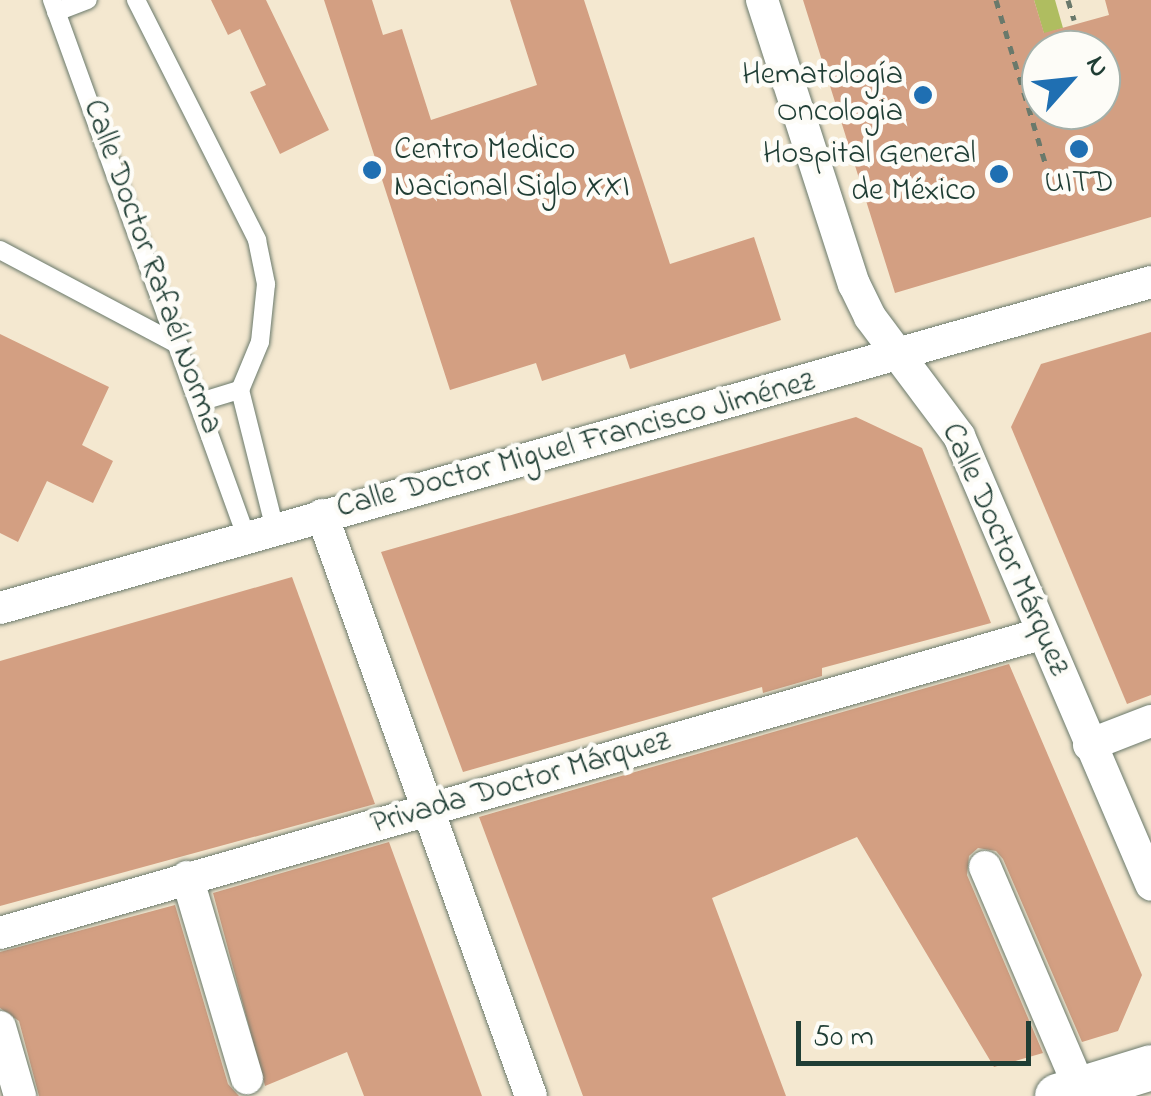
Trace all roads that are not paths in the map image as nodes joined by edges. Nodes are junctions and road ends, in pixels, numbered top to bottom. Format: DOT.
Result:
graph roads {
  1 [pos="88,0"];
  2 [pos="136,0"];
  3 [pos="762,0"];
  4 [pos="54,6"];
  5 [pos="0,250"];
  6 [pos="1151,282"];
  7 [pos="179,344"];
  8 [pos="897,357"];
  9 [pos="240,390"];
  10 [pos="203,401"];
  11 [pos="322,516"];
  12 [pos="260,532"];
  13 [pos="0,608"];
  14 [pos="1041,634"];
  15 [pos="1151,721"];
  16 [pos="1090,746"];
  17 [pos="427,810"];
  18 [pos="985,867"];
  19 [pos="187,877"];
  20 [pos="1151,885"];
  21 [pos="0,933"];
  22 [pos="0,1027"];
  23 [pos="1151,1066"];
  24 [pos="246,1078"];
  25 [pos="1068,1092"];
  26 [pos="20,1096"];
  27 [pos="530,1096"];
  1 -- 4 [label="lane"];
  2 -- 9 [label="lane"];
  3 -- 8 [label="street, Calle Doctor Márquez"];
  4 -- 7 [label="lane, Calle Doctor Rafaél Norma"];
  5 -- 7 [label="lane"];
  6 -- 8 [label="street, Calle Doctor Miguel Francisco Jiménez"];
  7 -- 10 [label="lane, Calle Doctor Rafaél Norma"];
  8 -- 11 [label="street, Calle Doctor Miguel Francisco Jiménez"];
  8 -- 14 [label="street, Calle Doctor Márquez"];
  9 -- 10 [label="lane"];
  9 -- 12 [label="lane"];
  10 -- 12 [label="lane, Calle Doctor Rafaél Norma"];
  11 -- 12 [label="street, Calle Doctor Miguel Francisco Jiménez"];
  11 -- 17 [label="street"];
  12 -- 13 [label="street, Calle Doctor Miguel Francisco Jiménez"];
  14 -- 16 [label="street, Calle Doctor Márquez"];
  14 -- 17 [label="street, Privada Doctor Márquez"];
  15 -- 16 [label="street"];
  16 -- 20 [label="street, Calle Doctor Márquez"];
  17 -- 19 [label="street, Privada Doctor Márquez"];
  17 -- 27 [label="street"];
  18 -- 25 [label="street"];
  19 -- 21 [label="street, Privada Doctor Márquez"];
  19 -- 24 [label="street"];
  22 -- 26 [label="street"];
  23 -- 25 [label="main road"];
}
